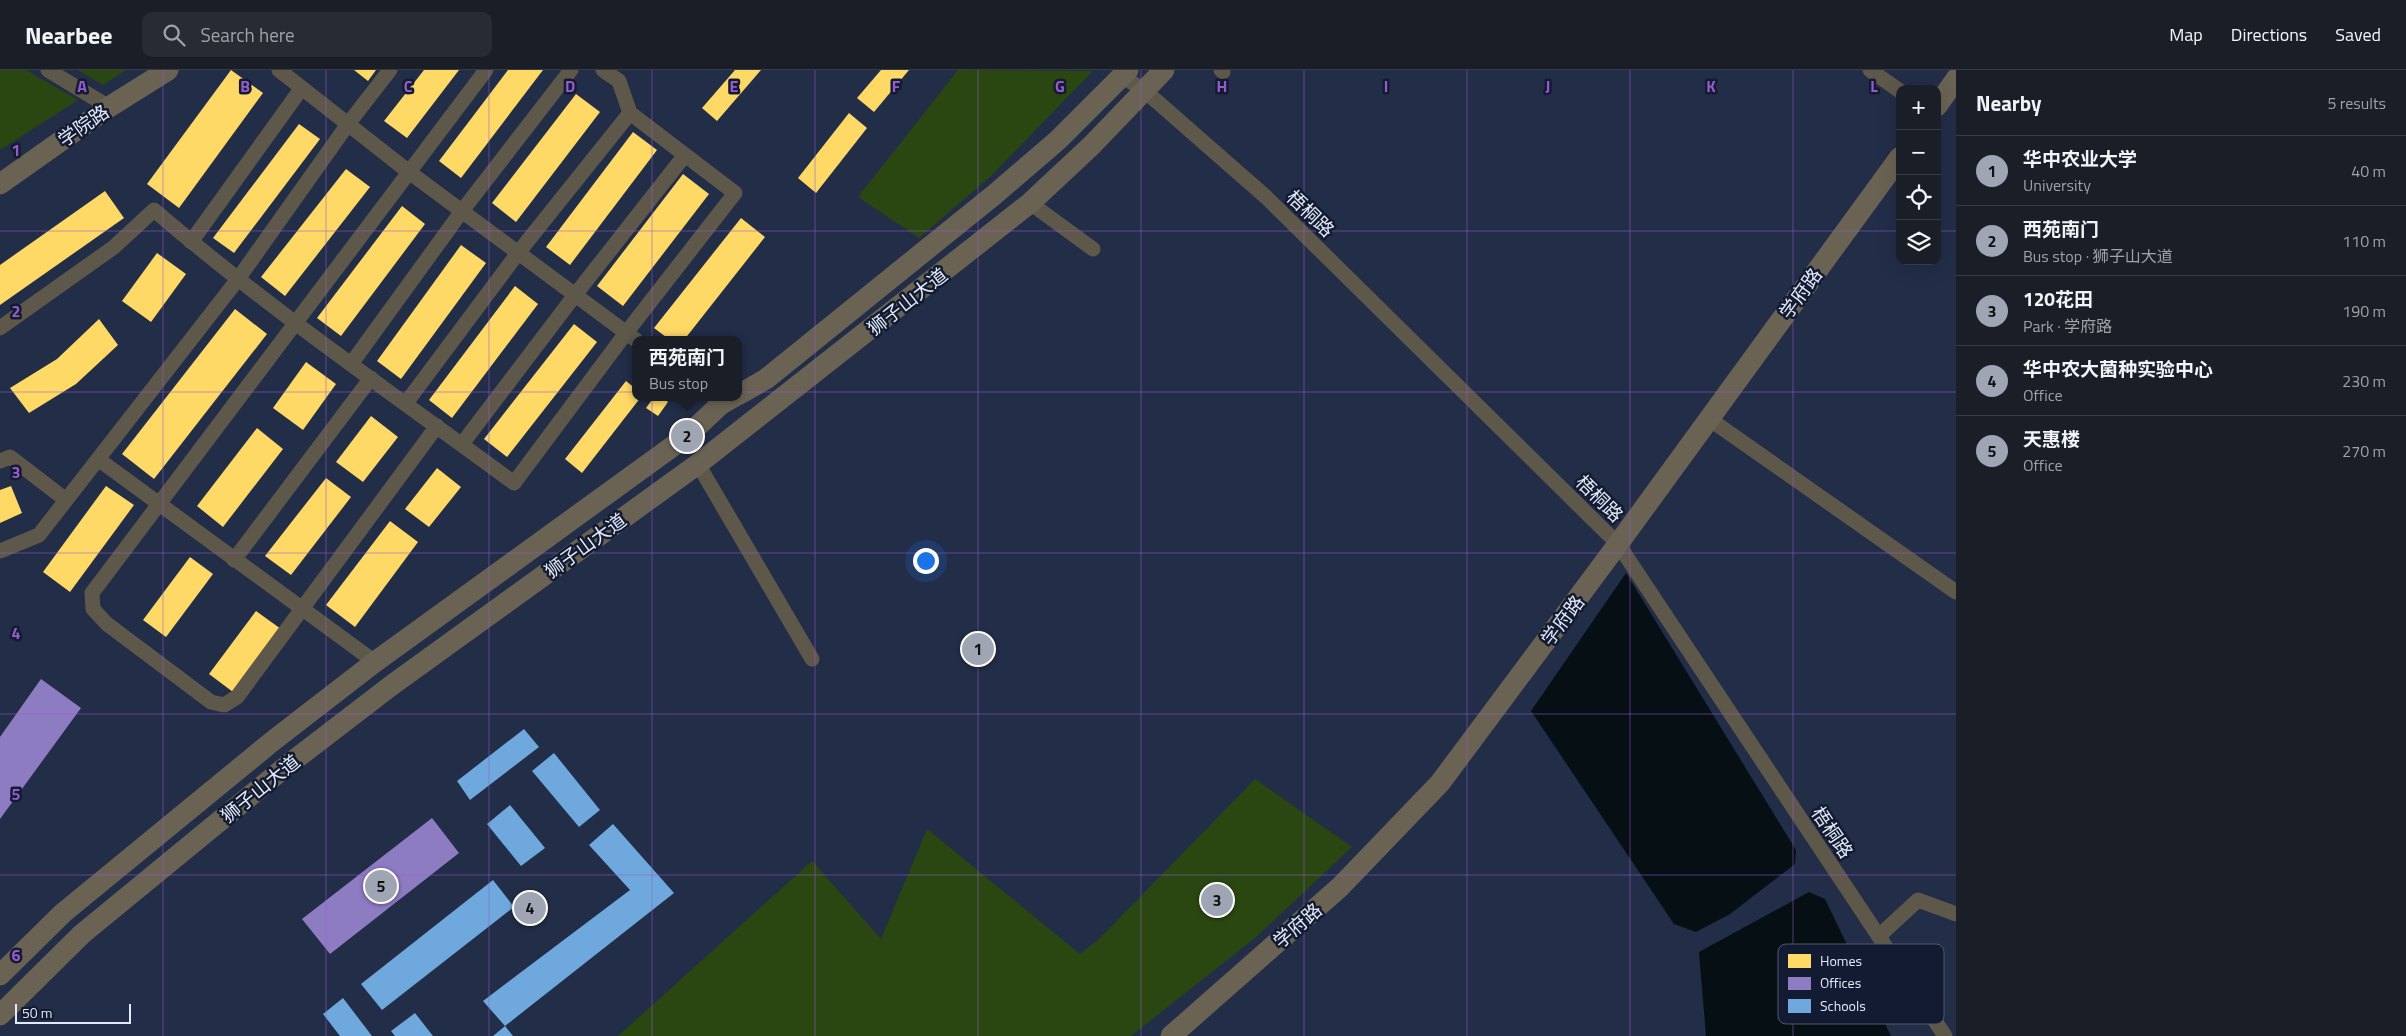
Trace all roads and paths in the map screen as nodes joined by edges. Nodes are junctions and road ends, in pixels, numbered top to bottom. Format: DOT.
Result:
graph roads {
  1 [pos="48,70"];
  2 [pos="168,70"];
  3 [pos="279,70"];
  4 [pos="390,70"];
  5 [pos="486,70"];
  6 [pos="570,70"];
  7 [pos="603,70"];
  8 [pos="1164,70"];
  9 [pos="1870,70"];
  10 [pos="1121,72"];
  11 [pos="1956,79"];
  12 [pos="1896,88"];
  13 [pos="301,89"];
  14 [pos="1145,91"];
  15 [pos="1941,100"];
  16 [pos="110,106"];
  17 [pos="630,113"];
  18 [pos="348,124"];
  19 [pos="685,155"];
  20 [pos="1896,162"];
  21 [pos="409,172"];
  22 [pos="0,184"];
  23 [pos="1030,203"];
  24 [pos="462,211"];
  25 [pos="191,242"];
  26 [pos="1093,249"];
  27 [pos="518,253"];
  28 [pos="238,279"];
  29 [pos="575,295"];
  30 [pos="297,324"];
  31 [pos="0,328"];
  32 [pos="631,337"];
  33 [pos="351,364"];
  34 [pos="371,378"];
  35 [pos="742,390"];
  36 [pos="724,401"];
  37 [pos="406,403"];
  38 [pos="1708,418"];
  39 [pos="437,426"];
  40 [pos="462,444"];
  41 [pos="98,459"];
  42 [pos="0,461"];
  43 [pos="698,464"];
  44 [pos="66,500"];
  45 [pos="160,505"];
  46 [pos="1618,544"];
  47 [pos="0,551"];
  48 [pos="234,560"];
  49 [pos="1956,592"];
  50 [pos="302,610"];
  51 [pos="812,658"];
  52 [pos="375,662"];
  53 [pos="1956,914"];
  54 [pos="1878,936"];
  55 [pos="1883,944"];
  56 [pos="0,975"];
  57 [pos="0,1014"];
  58 [pos="1937,1024"];
  59 [pos="1171,1036"];
  60 [pos="1945,1036"];
  1 -- 16 [label="street"];
  2 -- 16 [label="street, 学院路"];
  3 -- 13 [label="street"];
  4 -- 18 [label="street"];
  5 -- 21 [label="street"];
  6 -- 24 [label="street"];
  7 -- 17 [label="street"];
  8 -- 14 [label="street, 狮子山大道"];
  9 -- 12 [label="street"];
  10 -- 14 [label="street, 梧桐路"];
  10 -- 35 [label="street, 狮子山大道"];
  11 -- 15 [label="street"];
  13 -- 18 [label="street"];
  13 -- 25 [label="street"];
  14 -- 23 [label="street, 狮子山大道"];
  14 -- 46 [label="street, 梧桐路"];
  16 -- 22 [label="street, 学院路"];
  17 -- 19 [label="street"];
  17 -- 27 [label="street"];
  18 -- 21 [label="street"];
  18 -- 28 [label="street"];
  19 -- 29 [label="street"];
  19 -- 32 [label="street"];
  20 -- 38 [label="street, 学府路"];
  21 -- 24 [label="street"];
  21 -- 30 [label="street"];
  23 -- 26 [label="street"];
  23 -- 43 [label="street, 狮子山大道"];
  24 -- 27 [label="street"];
  24 -- 33 [label="street"];
  25 -- 28 [label="street"];
  25 -- 31 [label="street"];
  27 -- 29 [label="street"];
  27 -- 37 [label="street"];
  28 -- 30 [label="street"];
  28 -- 41 [label="street"];
  29 -- 32 [label="street"];
  29 -- 40 [label="street"];
  30 -- 33 [label="street"];
  30 -- 45 [label="street"];
  32 -- 40 [label="street"];
  33 -- 34 [label="street"];
  34 -- 37 [label="street"];
  34 -- 48 [label="street"];
  36 -- 52 [label="street, 狮子山大道"];
  37 -- 39 [label="street"];
  38 -- 46 [label="street, 学府路"];
  38 -- 49 [label="street"];
  39 -- 40 [label="street"];
  39 -- 50 [label="street"];
  41 -- 44 [label="street"];
  41 -- 45 [label="street"];
  42 -- 44 [label="street"];
  43 -- 51 [label="street"];
  43 -- 57 [label="street, 狮子山大道"];
  44 -- 47 [label="street"];
  45 -- 48 [label="street"];
  45 -- 50 [label="street"];
  46 -- 54 [label="street, 梧桐路"];
  46 -- 59 [label="street, 学府路"];
  48 -- 50 [label="street"];
  50 -- 52 [label="street"];
  52 -- 56 [label="street, 狮子山大道"];
  53 -- 54 [label="street"];
  54 -- 55 [label="street, 梧桐路"];
  58 -- 60 [label="street, 梧桐路"];
}
